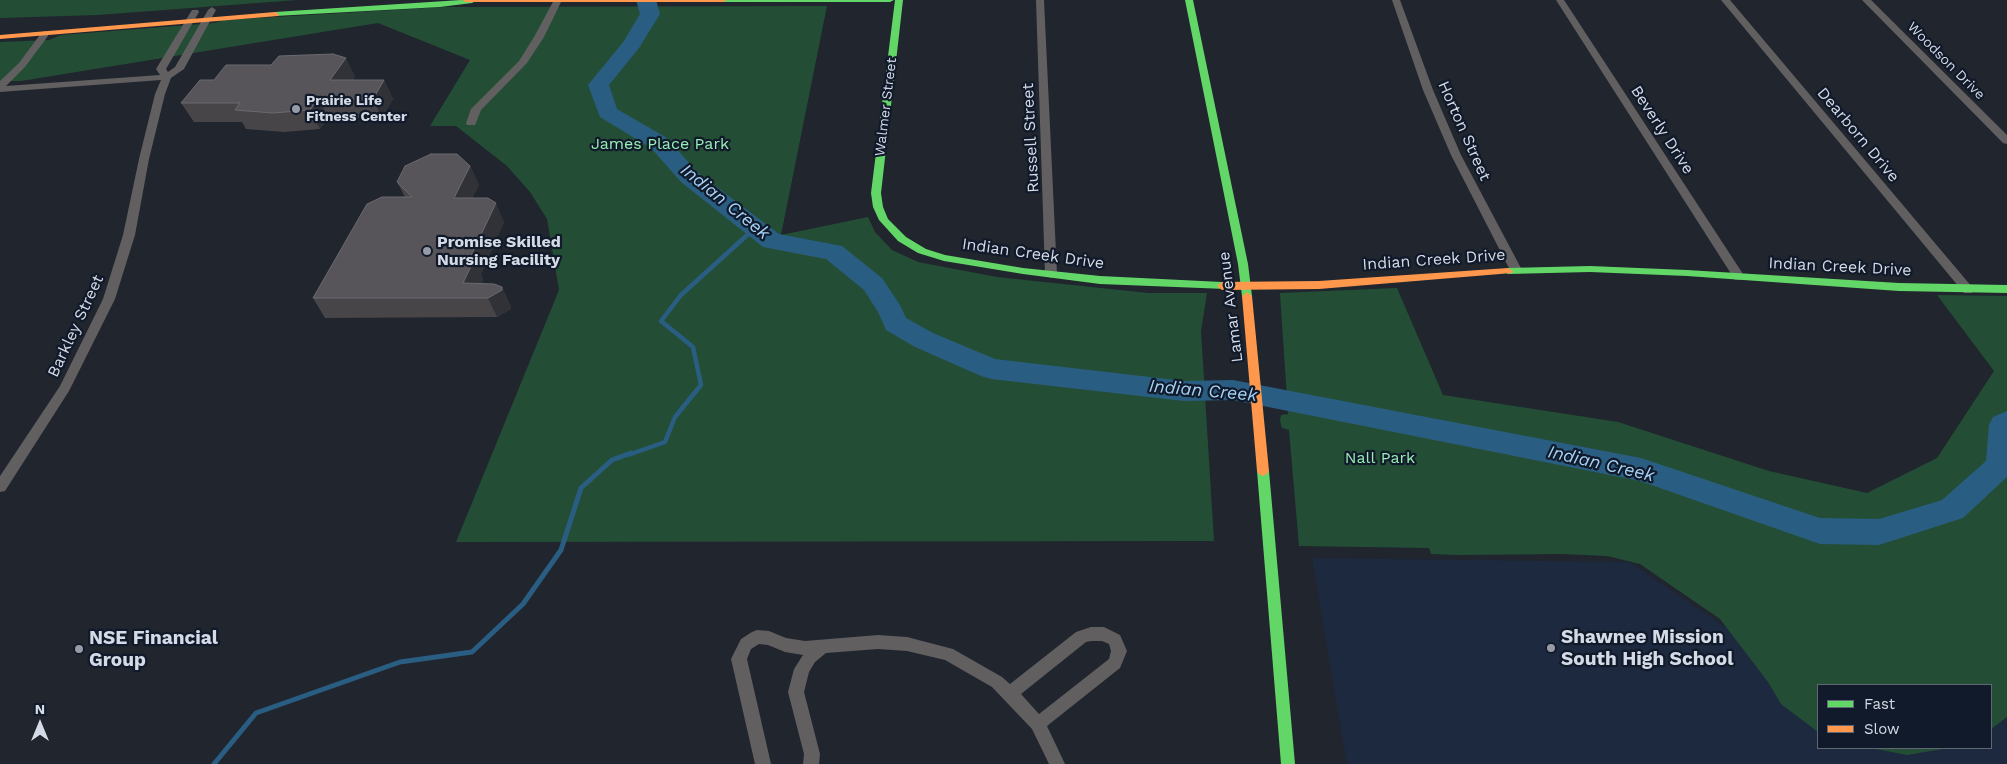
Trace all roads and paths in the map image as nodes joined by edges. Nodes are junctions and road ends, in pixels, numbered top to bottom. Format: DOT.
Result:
graph roads {
  1 [pos="352,0"];
  2 [pos="466,0"];
  3 [pos="558,0"];
  4 [pos="605,0"];
  5 [pos="677,0"];
  6 [pos="780,0"];
  7 [pos="890,0"];
  8 [pos="899,0"];
  9 [pos="1040,0"];
  10 [pos="1189,0"];
  11 [pos="1396,0"];
  12 [pos="1560,0"];
  13 [pos="1726,0"];
  14 [pos="1866,0"];
  15 [pos="472,1"];
  16 [pos="210,15"];
  17 [pos="192,17"];
  18 [pos="6,25"];
  19 [pos="45,34"];
  20 [pos="0,37"];
  21 [pos="167,77"];
  22 [pos="0,87"];
  23 [pos="471,123"];
  24 [pos="2007,141"];
  25 [pos="881,214"];
  26 [pos="1516,270"];
  27 [pos="1051,274"];
  28 [pos="1738,276"];
  29 [pos="1246,287"];
  30 [pos="2007,289"];
  31 [pos="1968,290"];
  32 [pos="0,486"];
  33 [pos="822,647"];
  34 [pos="1010,693"];
  35 [pos="1038,724"];
  36 [pos="763,764"];
  37 [pos="812,764"];
  38 [pos="1057,764"];
  39 [pos="1288,764"];
  1 -- 16 [label="street"];
  2 -- 15 [label="street"];
  3 -- 4 [label="street"];
  3 -- 15 [label="street"];
  3 -- 23 [label="street"];
  4 -- 5 [label="street"];
  5 -- 6 [label="street"];
  6 -- 7 [label="street"];
  8 -- 25 [label="street, Walmer Street"];
  9 -- 27 [label="street, Russell Street"];
  10 -- 29 [label="street, Lamar Avenue"];
  11 -- 26 [label="street, Horton Street"];
  12 -- 28 [label="street, Beverly Drive"];
  13 -- 31 [label="street, Dearborn Drive"];
  14 -- 24 [label="street, Woodson Drive"];
  15 -- 16 [label="street"];
  16 -- 17 [label="street"];
  16 -- 21 [label="street, Barkley Street"];
  17 -- 18 [label="street"];
  17 -- 19 [label="street"];
  17 -- 21 [label="street, Barkley Street"];
  19 -- 20 [label="street"];
  19 -- 22 [label="street"];
  21 -- 22 [label="street"];
  21 -- 32 [label="street, Barkley Street"];
  25 -- 27 [label="street, Indian Creek Drive"];
  26 -- 28 [label="street, Indian Creek Drive"];
  26 -- 29 [label="street, Indian Creek Drive"];
  27 -- 29 [label="street, Indian Creek Drive"];
  28 -- 31 [label="street, Indian Creek Drive"];
  29 -- 39 [label="street, Lamar Avenue"];
  30 -- 31 [label="street, Indian Creek Drive"];
  33 -- 34 [label="street"];
  33 -- 36 [label="street"];
  33 -- 37 [label="street"];
  34 -- 35 [label="street"];
  34 -- 35 [label="street"];
  35 -- 38 [label="street"];
}
